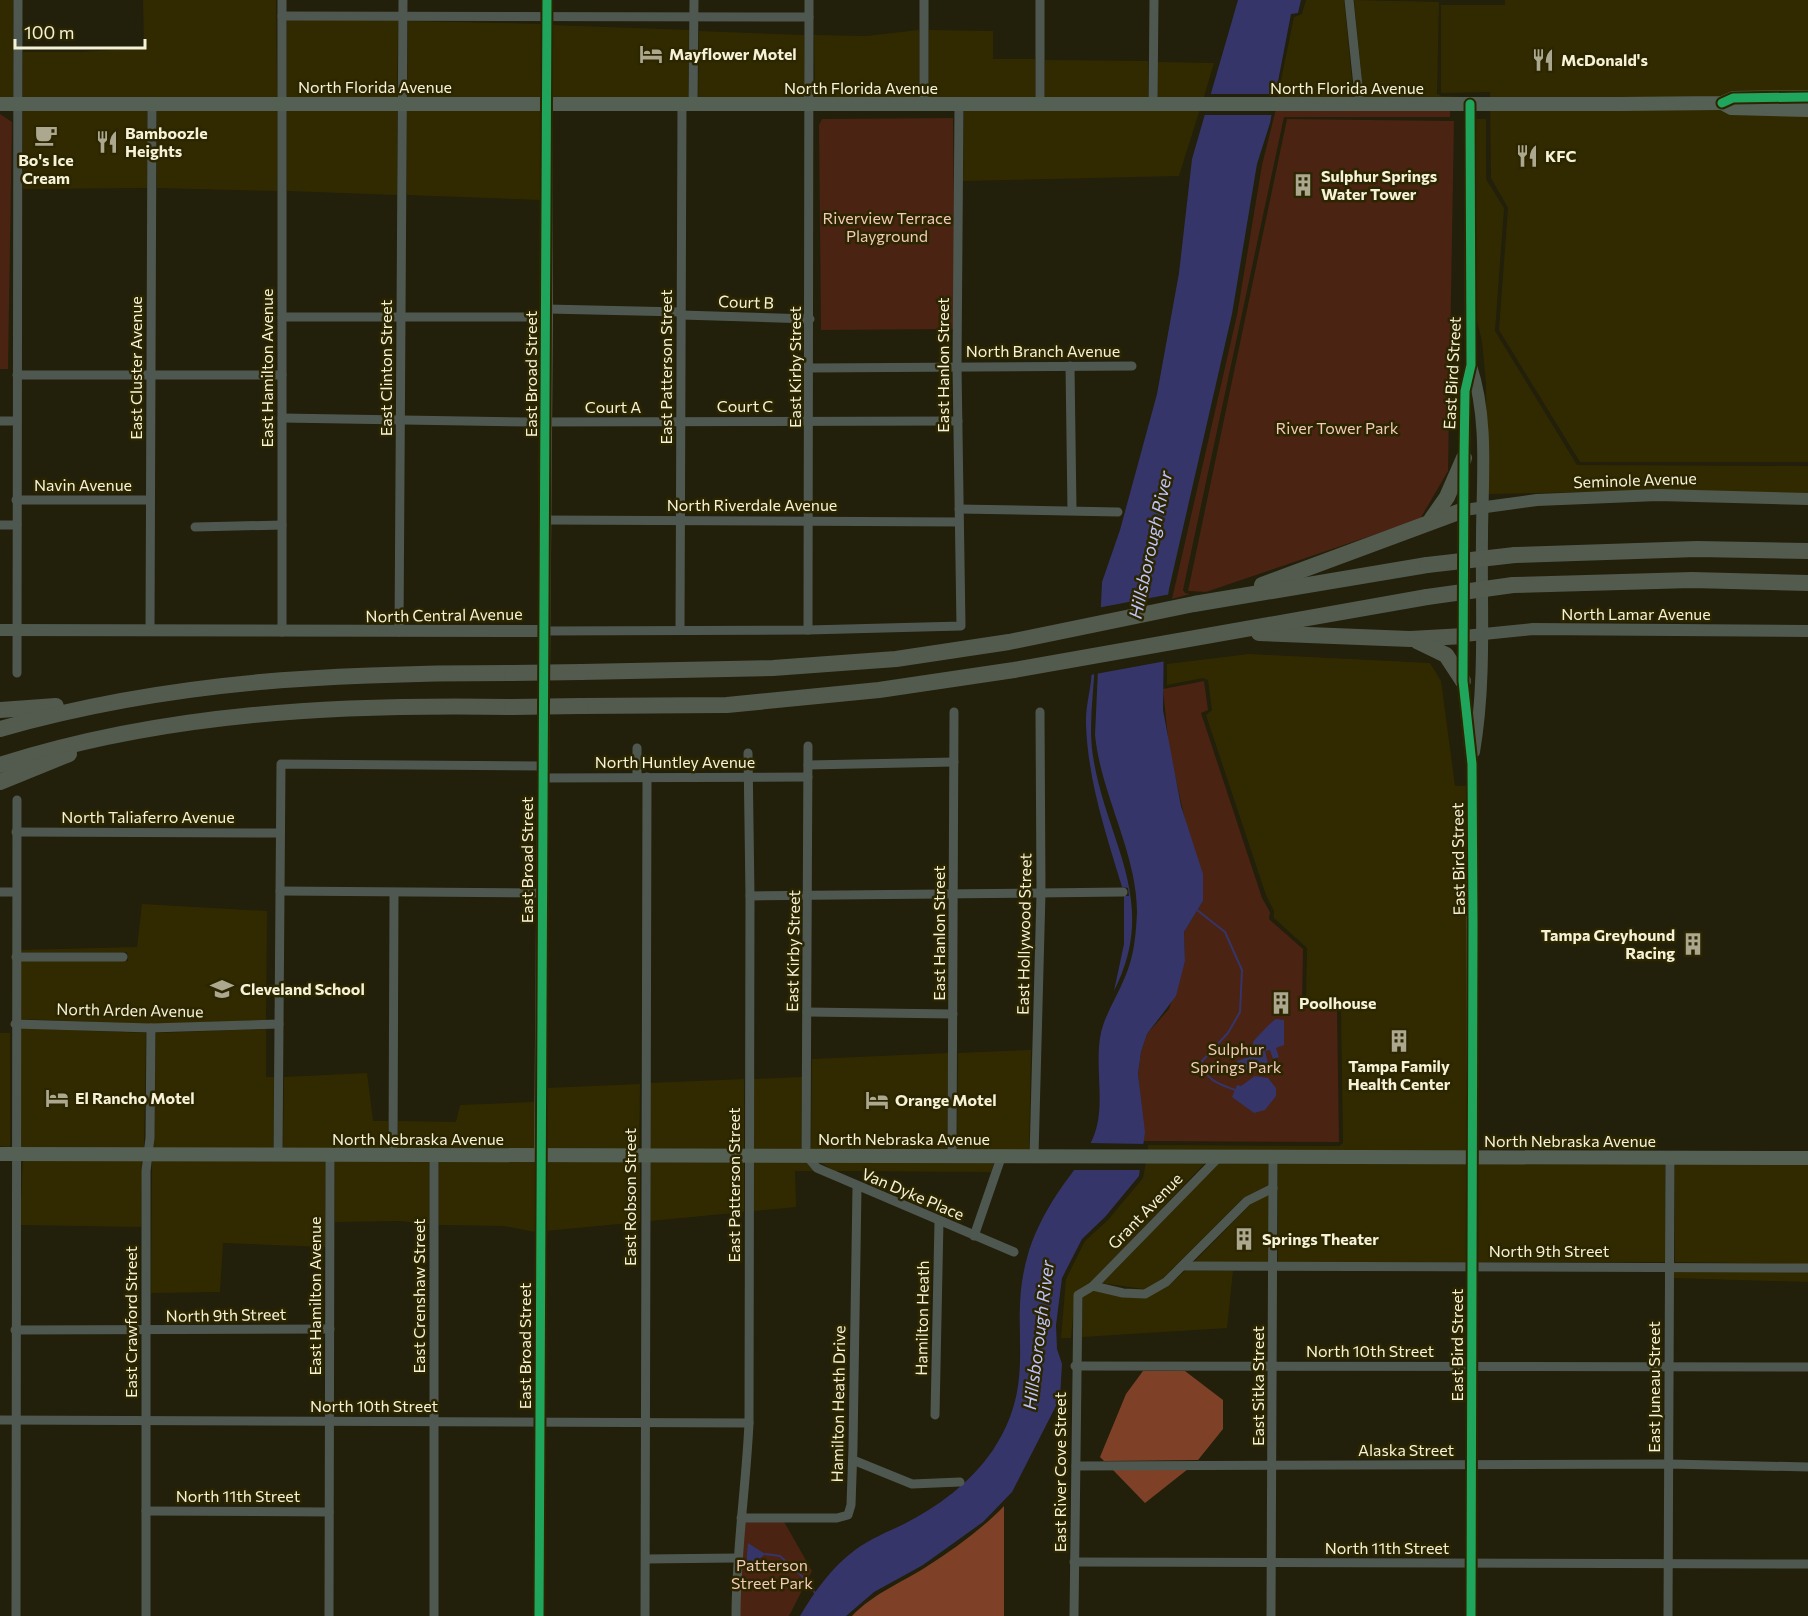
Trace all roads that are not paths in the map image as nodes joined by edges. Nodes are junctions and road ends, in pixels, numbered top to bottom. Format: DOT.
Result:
graph roads {
  1 [pos="18,0"];
  2 [pos="282,0"];
  3 [pos="403,0"];
  4 [pos="546,0"];
  5 [pos="694,0"];
  6 [pos="809,0"];
  7 [pos="924,0"];
  8 [pos="1040,0"];
  9 [pos="1154,0"];
  10 [pos="1349,0"];
  11 [pos="282,16"];
  12 [pos="403,16"];
  13 [pos="809,16"];
  14 [pos="546,17"];
  15 [pos="694,17"];
  16 [pos="1808,97"];
  17 [pos="1722,103"];
  18 [pos="282,104"];
  19 [pos="402,104"];
  20 [pos="546,104"];
  21 [pos="688,104"];
  22 [pos="1470,104"];
  23 [pos="0,105"];
  24 [pos="18,105"];
  25 [pos="152,105"];
  26 [pos="810,105"];
  27 [pos="924,105"];
  28 [pos="959,105"];
  29 [pos="1040,105"];
  30 [pos="1360,105"];
  31 [pos="1153,106"];
  32 [pos="1808,110"];
  33 [pos="547,313"];
  34 [pos="681,314"];
  35 [pos="282,317"];
  36 [pos="401,317"];
  37 [pos="810,319"];
  38 [pos="1470,365"];
  39 [pos="1070,366"];
  40 [pos="1132,366"];
  41 [pos="957,367"];
  42 [pos="810,368"];
  43 [pos="17,375"];
  44 [pos="152,375"];
  45 [pos="282,375"];
  46 [pos="282,418"];
  47 [pos="681,420"];
  48 [pos="0,421"];
  49 [pos="17,421"];
  50 [pos="401,421"];
  51 [pos="810,421"];
  52 [pos="958,421"];
  53 [pos="546,422"];
  54 [pos="1464,458"];
  55 [pos="1808,499"];
  56 [pos="16,500"];
  57 [pos="150,500"];
  58 [pos="1482,506"];
  59 [pos="959,509"];
  60 [pos="1072,510"];
  61 [pos="1464,510"];
  62 [pos="1118,512"];
  63 [pos="545,520"];
  64 [pos="680,520"];
  65 [pos="1431,520"];
  66 [pos="809,521"];
  67 [pos="959,522"];
  68 [pos="0,525"];
  69 [pos="17,525"];
  70 [pos="282,525"];
  71 [pos="195,527"];
  72 [pos="1808,551"];
  73 [pos="1808,583"];
  74 [pos="1232,597"];
  75 [pos="961,626"];
  76 [pos="0,630"];
  77 [pos="18,630"];
  78 [pos="544,630"];
  79 [pos="680,630"];
  80 [pos="808,630"];
  81 [pos="150,631"];
  82 [pos="1225,631"];
  83 [pos="1808,631"];
  84 [pos="282,632"];
  85 [pos="399,632"];
  86 [pos="1482,634"];
  87 [pos="1464,636"];
  88 [pos="1410,639"];
  89 [pos="17,674"];
  90 [pos="1463,681"];
  91 [pos="93,705"];
  92 [pos="0,710"];
  93 [pos="954,711"];
  94 [pos="1040,712"];
  95 [pos="0,729"];
  96 [pos="110,736"];
  97 [pos="808,746"];
  98 [pos="637,748"];
  99 [pos="748,753"];
  100 [pos="954,762"];
  101 [pos="1472,764"];
  102 [pos="0,765"];
  103 [pos="808,765"];
  104 [pos="543,772"];
  105 [pos="748,776"];
  106 [pos="637,777"];
  107 [pos="647,777"];
  108 [pos="808,777"];
  109 [pos="0,782"];
  110 [pos="17,800"];
  111 [pos="16,832"];
  112 [pos="280,833"];
  113 [pos="280,891"];
  114 [pos="0,892"];
  115 [pos="16,892"];
  116 [pos="394,892"];
  117 [pos="1124,892"];
  118 [pos="542,893"];
  119 [pos="1041,893"];
  120 [pos="809,894"];
  121 [pos="954,894"];
  122 [pos="750,896"];
  123 [pos="16,957"];
  124 [pos="123,957"];
  125 [pos="807,1012"];
  126 [pos="953,1014"];
  127 [pos="15,1024"];
  128 [pos="279,1024"];
  129 [pos="151,1028"];
  130 [pos="0,1154"];
  131 [pos="15,1155"];
  132 [pos="148,1155"];
  133 [pos="278,1155"];
  134 [pos="330,1155"];
  135 [pos="393,1155"];
  136 [pos="806,1155"];
  137 [pos="952,1155"];
  138 [pos="1002,1155"];
  139 [pos="434,1156"];
  140 [pos="540,1156"];
  141 [pos="645,1156"];
  142 [pos="749,1156"];
  143 [pos="1034,1156"];
  144 [pos="1219,1157"];
  145 [pos="1274,1157"];
  146 [pos="1472,1158"];
  147 [pos="1670,1158"];
  148 [pos="1808,1158"];
  149 [pos="857,1187"];
  150 [pos="1273,1188"];
  151 [pos="939,1221"];
  152 [pos="974,1236"];
  153 [pos="1014,1252"];
  154 [pos="1183,1266"];
  155 [pos="1273,1266"];
  156 [pos="1472,1266"];
  157 [pos="1670,1267"];
  158 [pos="1808,1268"];
  159 [pos="1093,1286"];
  160 [pos="330,1329"];
  161 [pos="1077,1329"];
  162 [pos="15,1330"];
  163 [pos="146,1331"];
  164 [pos="1075,1366"];
  165 [pos="1274,1366"];
  166 [pos="1472,1366"];
  167 [pos="1669,1366"];
  168 [pos="1808,1367"];
  169 [pos="935,1415"];
  170 [pos="0,1420"];
  171 [pos="15,1420"];
  172 [pos="146,1420"];
  173 [pos="330,1421"];
  174 [pos="434,1422"];
  175 [pos="540,1422"];
  176 [pos="646,1423"];
  177 [pos="749,1423"];
  178 [pos="852,1460"];
  179 [pos="1272,1464"];
  180 [pos="1669,1464"];
  181 [pos="1472,1465"];
  182 [pos="1076,1466"];
  183 [pos="1808,1467"];
  184 [pos="960,1482"];
  185 [pos="146,1511"];
  186 [pos="329,1512"];
  187 [pos="741,1518"];
  188 [pos="736,1558"];
  189 [pos="646,1559"];
  190 [pos="1074,1562"];
  191 [pos="1272,1563"];
  192 [pos="1471,1563"];
  193 [pos="1668,1563"];
  194 [pos="1808,1564"];
  195 [pos="16,1616"];
  196 [pos="146,1616"];
  197 [pos="329,1616"];
  198 [pos="434,1616"];
  199 [pos="539,1616"];
  200 [pos="645,1616"];
  201 [pos="736,1616"];
  202 [pos="1074,1616"];
  203 [pos="1271,1616"];
  204 [pos="1471,1616"];
  205 [pos="1668,1616"];
  1 -- 24 [label="street"];
  2 -- 11 [label="street, East Hamilton Avenue"];
  3 -- 12 [label="street, East Clinton Street"];
  4 -- 14 [label="street"];
  5 -- 15 [label="street, East Patterson Street"];
  6 -- 13 [label="street, East Kirby Street"];
  7 -- 27 [label="street"];
  8 -- 29 [label="street"];
  9 -- 31 [label="street"];
  10 -- 30 [label="street"];
  11 -- 12 [label="street"];
  11 -- 18 [label="street, East Hamilton Avenue"];
  12 -- 14 [label="street"];
  12 -- 19 [label="street, East Clinton Street"];
  13 -- 15 [label="street"];
  13 -- 26 [label="street, East Kirby Street"];
  14 -- 15 [label="street"];
  14 -- 20 [label="street"];
  15 -- 21 [label="street, East Patterson Street"];
  16 -- 17 [label="main road, North Florida Avenue"];
  17 -- 22 [label="main road, North Florida Avenue"];
  17 -- 32 [label="main road, North Florida Avenue"];
  18 -- 19 [label="main road, North Florida Avenue"];
  18 -- 25 [label="main road, North Florida Avenue"];
  18 -- 35 [label="street, East Hamilton Avenue"];
  19 -- 20 [label="main road, North Florida Avenue"];
  19 -- 36 [label="street, East Clinton Street"];
  20 -- 21 [label="main road, North Florida Avenue"];
  20 -- 33 [label="street, East Broad Street"];
  21 -- 26 [label="main road, North Florida Avenue"];
  21 -- 34 [label="street, East Patterson Street"];
  22 -- 30 [label="main road, North Florida Avenue"];
  22 -- 38 [label="street, East Bird Street"];
  23 -- 24 [label="main road, North Florida Avenue"];
  24 -- 25 [label="main road, North Florida Avenue"];
  24 -- 43 [label="street"];
  25 -- 44 [label="street, East Cluster Avenue"];
  26 -- 27 [label="main road, North Florida Avenue"];
  26 -- 37 [label="street, East Kirby Street"];
  27 -- 28 [label="main road, North Florida Avenue"];
  28 -- 29 [label="main road, North Florida Avenue"];
  28 -- 41 [label="street, East Hanlon Street"];
  29 -- 31 [label="main road, North Florida Avenue"];
  30 -- 31 [label="main road, North Florida Avenue"];
  33 -- 34 [label="street, Court B"];
  33 -- 36 [label="street"];
  33 -- 53 [label="street, East Broad Street"];
  34 -- 37 [label="street, Court B"];
  34 -- 47 [label="street, East Patterson Street"];
  35 -- 36 [label="street"];
  35 -- 45 [label="street, East Hamilton Avenue"];
  36 -- 50 [label="street, East Clinton Street"];
  37 -- 42 [label="street, East Kirby Street"];
  38 -- 54 [label="street, East Bird Street"];
  38 -- 58 [label="street, East Bird Street"];
  39 -- 40 [label="street, North Branch Avenue"];
  39 -- 41 [label="street, North Branch Avenue"];
  39 -- 60 [label="street"];
  41 -- 42 [label="street, North Branch Avenue"];
  41 -- 52 [label="street, East Hanlon Street"];
  42 -- 51 [label="street, East Kirby Street"];
  43 -- 44 [label="street"];
  43 -- 49 [label="street"];
  44 -- 45 [label="street"];
  44 -- 57 [label="street, East Cluster Avenue"];
  45 -- 46 [label="street, East Hamilton Avenue"];
  46 -- 50 [label="street, Court A"];
  46 -- 70 [label="street, East Hamilton Avenue"];
  47 -- 51 [label="street, Court C"];
  47 -- 53 [label="street, Court A"];
  47 -- 64 [label="street, East Patterson Street"];
  48 -- 49 [label="street"];
  49 -- 56 [label="street"];
  50 -- 53 [label="street, Court A"];
  50 -- 85 [label="street, East Clinton Street"];
  51 -- 52 [label="street, Court C"];
  51 -- 66 [label="street, East Kirby Street"];
  52 -- 59 [label="street, East Hanlon Street"];
  53 -- 63 [label="street, East Broad Street"];
  54 -- 61 [label="street, East Bird Street"];
  54 -- 65 [label="highway"];
  55 -- 58 [label="street, Seminole Avenue"];
  56 -- 57 [label="street, Navin Avenue"];
  56 -- 69 [label="street"];
  57 -- 81 [label="street, East Cluster Avenue"];
  58 -- 61 [label="street, Seminole Avenue"];
  58 -- 86 [label="street, East Bird Street"];
  59 -- 60 [label="street"];
  59 -- 67 [label="street, East Hanlon Street"];
  60 -- 62 [label="street"];
  61 -- 65 [label="highway"];
  61 -- 87 [label="street, East Bird Street"];
  63 -- 64 [label="street, North Riverdale Avenue"];
  63 -- 78 [label="street, East Broad Street"];
  64 -- 66 [label="street, North Riverdale Avenue"];
  64 -- 79 [label="street, East Patterson Street"];
  65 -- 74 [label="highway"];
  66 -- 67 [label="street, North Riverdale Avenue"];
  66 -- 80 [label="street, East Kirby Street"];
  67 -- 75 [label="street, East Hanlon Street"];
  68 -- 69 [label="street"];
  69 -- 77 [label="street"];
  70 -- 71 [label="street"];
  70 -- 84 [label="street, East Hamilton Avenue"];
  72 -- 74 [label="highway, bridge"];
  73 -- 82 [label="highway, bridge"];
  74 -- 91 [label="highway, bridge"];
  75 -- 80 [label="street, North Central Avenue"];
  76 -- 77 [label="street, North Central Avenue"];
  77 -- 81 [label="street, North Central Avenue"];
  77 -- 89 [label="street"];
  78 -- 79 [label="street, North Central Avenue"];
  78 -- 85 [label="street, North Central Avenue"];
  78 -- 104 [label="street, East Broad Street"];
  79 -- 80 [label="street, North Central Avenue"];
  81 -- 84 [label="street, North Central Avenue"];
  82 -- 88 [label="highway"];
  82 -- 96 [label="highway, bridge"];
  83 -- 86 [label="street, North Lamar Avenue"];
  84 -- 85 [label="street, North Central Avenue"];
  86 -- 87 [label="street, North Lamar Avenue"];
  86 -- 101 [label="street, East Bird Street"];
  87 -- 88 [label="highway"];
  87 -- 90 [label="street, East Bird Street"];
  88 -- 90 [label="highway"];
  90 -- 101 [label="street, East Bird Street"];
  91 -- 92 [label="highway"];
  91 -- 95 [label="highway"];
  93 -- 100 [label="street, East Hanlon Street"];
  94 -- 119 [label="street, East Hollywood Street"];
  96 -- 102 [label="highway"];
  96 -- 109 [label="highway"];
  97 -- 103 [label="street, East Kirby Street"];
  98 -- 106 [label="street"];
  99 -- 105 [label="street, East Patterson Street"];
  100 -- 103 [label="street"];
  100 -- 121 [label="street, East Hanlon Street"];
  101 -- 146 [label="street, East Bird Street"];
  103 -- 108 [label="street, East Kirby Street"];
  104 -- 106 [label="street, North Huntley Avenue"];
  104 -- 112 [label="street, North Huntley Avenue"];
  104 -- 118 [label="street, East Broad Street"];
  105 -- 107 [label="street, North Huntley Avenue"];
  105 -- 108 [label="street, North Huntley Avenue"];
  105 -- 122 [label="street, East Patterson Street"];
  106 -- 107 [label="street, North Huntley Avenue"];
  107 -- 141 [label="street, East Robson Street"];
  108 -- 120 [label="street, East Kirby Street"];
  110 -- 111 [label="street"];
  111 -- 112 [label="street, North Taliaferro Avenue"];
  111 -- 115 [label="street"];
  112 -- 113 [label="street"];
  113 -- 116 [label="street"];
  113 -- 128 [label="street"];
  114 -- 115 [label="street"];
  115 -- 123 [label="street"];
  116 -- 118 [label="street"];
  116 -- 135 [label="street"];
  117 -- 119 [label="street"];
  118 -- 140 [label="street, East Broad Street"];
  119 -- 121 [label="street"];
  119 -- 143 [label="street, East Hollywood Street"];
  120 -- 121 [label="street"];
  120 -- 122 [label="street"];
  120 -- 125 [label="street, East Kirby Street"];
  121 -- 126 [label="street, East Hanlon Street"];
  122 -- 142 [label="street, East Patterson Street"];
  123 -- 124 [label="street"];
  123 -- 127 [label="street"];
  125 -- 126 [label="street"];
  125 -- 136 [label="street, East Kirby Street"];
  126 -- 137 [label="street, East Hanlon Street"];
  127 -- 129 [label="street, North Arden Avenue"];
  127 -- 131 [label="street"];
  128 -- 129 [label="street, North Arden Avenue"];
  128 -- 133 [label="street"];
  129 -- 132 [label="street, East Crawford Street"];
  130 -- 131 [label="main road, North Nebraska Avenue"];
  131 -- 132 [label="main road, North Nebraska Avenue"];
  131 -- 162 [label="street"];
  132 -- 133 [label="main road, North Nebraska Avenue"];
  132 -- 163 [label="street, East Crawford Street"];
  133 -- 134 [label="main road, North Nebraska Avenue"];
  134 -- 135 [label="main road, North Nebraska Avenue"];
  134 -- 160 [label="street, East Hamilton Avenue"];
  135 -- 139 [label="main road, North Nebraska Avenue"];
  136 -- 137 [label="main road, North Nebraska Avenue"];
  136 -- 142 [label="main road, North Nebraska Avenue"];
  136 -- 149 [label="street, Van Dyke Place"];
  137 -- 138 [label="main road, North Nebraska Avenue"];
  138 -- 143 [label="main road, North Nebraska Avenue"];
  138 -- 152 [label="street"];
  139 -- 140 [label="main road, North Nebraska Avenue"];
  139 -- 174 [label="street, East Crenshaw Street"];
  140 -- 141 [label="main road, North Nebraska Avenue"];
  140 -- 175 [label="street, East Broad Street"];
  141 -- 142 [label="main road, North Nebraska Avenue"];
  141 -- 176 [label="street, East Robson Street"];
  142 -- 177 [label="street, East Patterson Street"];
  143 -- 144 [label="main road, North Nebraska Avenue"];
  144 -- 145 [label="main road, North Nebraska Avenue"];
  144 -- 159 [label="street, Grant Avenue"];
  145 -- 146 [label="main road, North Nebraska Avenue"];
  145 -- 150 [label="street, East Sitka Street"];
  146 -- 147 [label="main road, North Nebraska Avenue"];
  146 -- 156 [label="street, East Bird Street"];
  147 -- 148 [label="main road, North Nebraska Avenue"];
  147 -- 157 [label="street, East Juneau Street"];
  149 -- 151 [label="street, Van Dyke Place"];
  149 -- 178 [label="street, Hamilton Heath Drive"];
  150 -- 154 [label="street"];
  150 -- 155 [label="street, East Sitka Street"];
  151 -- 152 [label="street, Van Dyke Place"];
  151 -- 169 [label="street, Hamilton Heath"];
  152 -- 153 [label="street, Van Dyke Place"];
  154 -- 155 [label="street, North 9th Street"];
  154 -- 159 [label="street"];
  155 -- 156 [label="street, North 9th Street"];
  155 -- 165 [label="street, East Sitka Street"];
  156 -- 157 [label="street, North 9th Street"];
  156 -- 166 [label="street, East Bird Street"];
  157 -- 158 [label="street, North 9th Street"];
  157 -- 167 [label="street, East Juneau Street"];
  159 -- 161 [label="street, Grant Avenue"];
  160 -- 163 [label="street, North 9th Street"];
  160 -- 173 [label="street, East Hamilton Avenue"];
  161 -- 164 [label="street, East River Cove Street"];
  162 -- 163 [label="street, North 9th Street"];
  162 -- 171 [label="street"];
  163 -- 172 [label="street, East Crawford Street"];
  164 -- 165 [label="street, North 10th Street"];
  164 -- 182 [label="street, East River Cove Street"];
  165 -- 166 [label="street, North 10th Street"];
  165 -- 179 [label="street, East Sitka Street"];
  166 -- 167 [label="street, North 10th Street"];
  166 -- 181 [label="street, East Bird Street"];
  167 -- 168 [label="street, North 10th Street"];
  167 -- 180 [label="street, East Juneau Street"];
  170 -- 171 [label="street, North 10th Street"];
  171 -- 172 [label="street, North 10th Street"];
  171 -- 195 [label="street"];
  172 -- 173 [label="street, North 10th Street"];
  172 -- 185 [label="street, East Crawford Street"];
  173 -- 174 [label="street, North 10th Street"];
  173 -- 186 [label="street, East Hamilton Avenue"];
  174 -- 175 [label="street, North 10th Street"];
  174 -- 198 [label="street, East Crenshaw Street"];
  175 -- 176 [label="street, North 10th Street"];
  175 -- 199 [label="street, East Broad Street"];
  176 -- 177 [label="street, North 10th Street"];
  176 -- 189 [label="street, East Robson Street"];
  177 -- 187 [label="street, East Patterson Street"];
  178 -- 184 [label="street"];
  178 -- 187 [label="street, Hamilton Heath Drive"];
  179 -- 181 [label="street, Alaska Street"];
  179 -- 182 [label="street, Alaska Street"];
  179 -- 191 [label="street, East Sitka Street"];
  180 -- 181 [label="street, Alaska Street"];
  180 -- 183 [label="street, Alaska Street"];
  180 -- 193 [label="street, East Juneau Street"];
  181 -- 192 [label="street, East Bird Street"];
  182 -- 190 [label="street, East River Cove Street"];
  185 -- 186 [label="street, North 11th Street"];
  185 -- 196 [label="street, East Crawford Street"];
  186 -- 197 [label="street, East Hamilton Avenue"];
  187 -- 188 [label="street, East Patterson Street"];
  188 -- 189 [label="street"];
  188 -- 201 [label="street, East Patterson Street"];
  189 -- 200 [label="street, East Robson Street"];
  190 -- 191 [label="street, North 11th Street"];
  190 -- 202 [label="street, East River Cove Street"];
  191 -- 192 [label="street, North 11th Street"];
  191 -- 203 [label="street, East Sitka Street"];
  192 -- 193 [label="street, North 11th Street"];
  192 -- 204 [label="street, East Bird Street"];
  193 -- 194 [label="street, North 11th Street"];
  193 -- 205 [label="street, East Juneau Street"];
}
